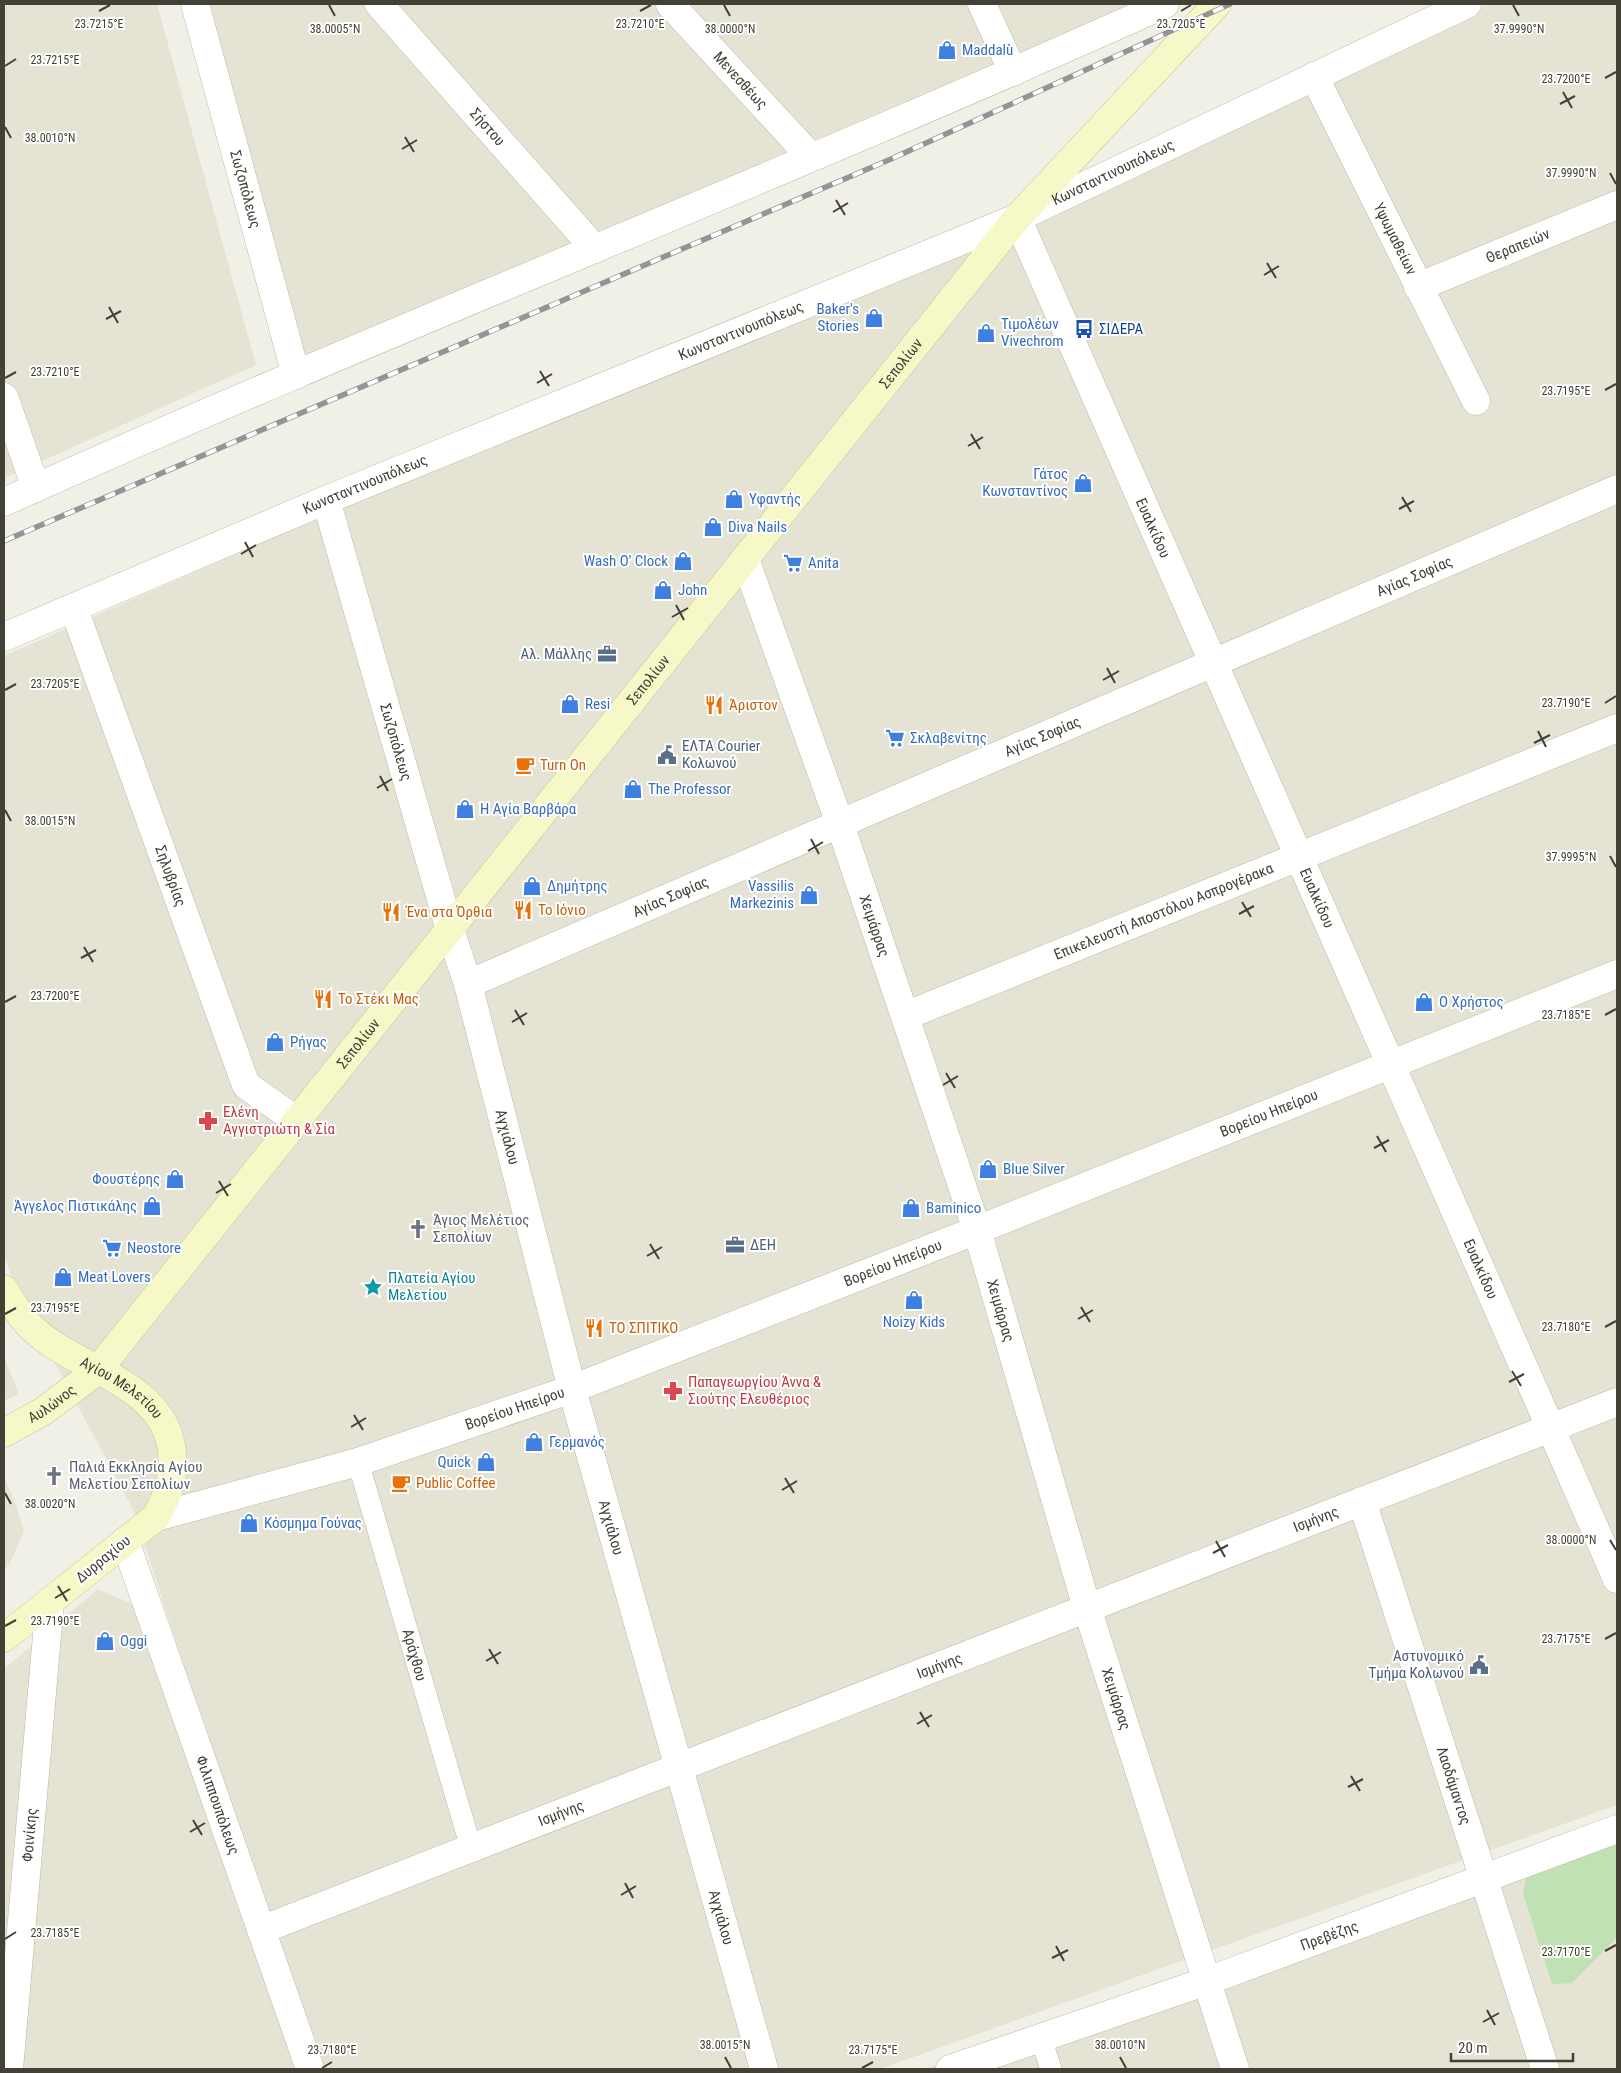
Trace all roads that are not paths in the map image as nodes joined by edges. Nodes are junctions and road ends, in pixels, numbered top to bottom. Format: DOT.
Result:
graph roads {
  1 [pos="195,4"];
  2 [pos="379,4"];
  3 [pos="670,4"];
  4 [pos="982,4"];
  5 [pos="1165,4"];
  6 [pos="1218,4"];
  7 [pos="1467,4"];
  8 [pos="1013,72"];
  9 [pos="1314,76"];
  10 [pos="810,156"];
  11 [pos="1617,205"];
  12 [pos="1016,218"];
  13 [pos="595,249"];
  14 [pos="1418,287"];
  15 [pos="296,375"];
  16 [pos="4,397"];
  17 [pos="1476,401"];
  18 [pos="36,488"];
  19 [pos="1617,489"];
  20 [pos="326,500"];
  21 [pos="4,502"];
  22 [pos="745,559"];
  23 [pos="74,609"];
  24 [pos="4,637"];
  25 [pos="1213,663"];
  26 [pos="1617,728"];
  27 [pos="840,824"];
  28 [pos="1298,857"];
  29 [pos="450,930"];
  30 [pos="1617,974"];
  31 [pos="468,984"];
  32 [pos="905,1016"];
  33 [pos="1390,1063"];
  34 [pos="297,1121"];
  35 [pos="977,1230"];
  36 [pos="4,1289"];
  37 [pos="97,1371"];
  38 [pos="572,1388"];
  39 [pos="1617,1402"];
  40 [pos="1551,1428"];
  41 [pos="4,1432"];
  42 [pos="358,1462"];
  43 [pos="1362,1501"];
  44 [pos="156,1517"];
  45 [pos="125,1542"];
  46 [pos="1617,1578"];
  47 [pos="50,1601"];
  48 [pos="1087,1608"];
  49 [pos="4,1638"];
  50 [pos="679,1768"];
  51 [pos="1617,1829"];
  52 [pos="471,1848"];
  53 [pos="1485,1878"];
  54 [pos="261,1930"];
  55 [pos="1206,1981"];
  56 [pos="1041,2038"];
  57 [pos="9,2069"];
  58 [pos="310,2069"];
  59 [pos="764,2069"];
  60 [pos="950,2069"];
  61 [pos="1051,2069"];
  62 [pos="1235,2069"];
  63 [pos="1545,2069"];
  1 -- 15 [label="street, Σωζοπόλεως"];
  2 -- 13 [label="street, Σήστου"];
  3 -- 10 [label="street, Μενεσθέως"];
  4 -- 8 [label="street"];
  5 -- 8 [label="street"];
  6 -- 12 [label="main road, Σεπολίων"];
  7 -- 9 [label="street, Κωνσταντινουπόλεως"];
  8 -- 10 [label="street"];
  9 -- 12 [label="street, Κωνσταντινουπόλεως"];
  9 -- 14 [label="street, Υψωμαθείων"];
  10 -- 13 [label="street"];
  11 -- 14 [label="street, Θεραπειών"];
  12 -- 20 [label="street, Κωνσταντινουπόλεως"];
  12 -- 22 [label="main road, Σεπολίων"];
  12 -- 25 [label="street, Ευαλκίδου"];
  13 -- 15 [label="street"];
  14 -- 17 [label="street, Υψωμαθείων"];
  15 -- 18 [label="street"];
  16 -- 18 [label="street"];
  18 -- 21 [label="street"];
  19 -- 25 [label="street, Αγίας Σοφίας"];
  20 -- 23 [label="street, Κωνσταντινουπόλεως"];
  20 -- 29 [label="street, Σωζοπόλεως"];
  22 -- 27 [label="street, Χειμάρρας"];
  22 -- 29 [label="main road, Σεπολίων"];
  23 -- 24 [label="street, Κωνσταντινουπόλεως"];
  23 -- 34 [label="street, Σηλυβρίας"];
  25 -- 27 [label="street, Αγίας Σοφίας"];
  25 -- 28 [label="street, Ευαλκίδου"];
  26 -- 28 [label="street, Επικελευστή Αποστόλου Ασπρογέρακα"];
  27 -- 31 [label="street, Αγίας Σοφίας"];
  27 -- 32 [label="street, Χειμάρρας"];
  28 -- 32 [label="street, Επικελευστή Αποστόλου Ασπρογέρακα"];
  28 -- 33 [label="street, Ευαλκίδου"];
  29 -- 31 [label="street, Σωζοπόλεως"];
  29 -- 34 [label="main road, Σεπολίων"];
  30 -- 33 [label="street, Βορείου Ηπείρου"];
  31 -- 38 [label="street, Αγχιάλου"];
  32 -- 35 [label="street, Χειμάρρας"];
  33 -- 35 [label="street, Βορείου Ηπείρου"];
  33 -- 40 [label="street, Ευαλκίδου"];
  34 -- 37 [label="main road, Σεπολίων"];
  35 -- 38 [label="street, Βορείου Ηπείρου"];
  35 -- 48 [label="street, Χειμάρρας"];
  36 -- 37 [label="main road, Αγίου Μελετίου"];
  37 -- 41 [label="main road, Αυλώνος"];
  37 -- 44 [label="main road, Αγίου Μελετίου"];
  38 -- 42 [label="street, Βορείου Ηπείρου"];
  38 -- 50 [label="street, Αγχιάλου"];
  39 -- 40 [label="street, Ισμήνης"];
  40 -- 43 [label="street, Ισμήνης"];
  40 -- 46 [label="street, Ευαλκίδου"];
  42 -- 44 [label="street, Βορείου Ηπείρου"];
  42 -- 52 [label="lane, Αράχθου"];
  43 -- 48 [label="street, Ισμήνης"];
  43 -- 53 [label="street, Λαοδάμαντος"];
  44 -- 45 [label="main road, Δυρραχίου"];
  45 -- 47 [label="main road, Δυρραχίου"];
  45 -- 54 [label="street, Φιλιππουπόλεως"];
  47 -- 49 [label="main road, Δυρραχίου"];
  47 -- 57 [label="street, Φοινίκης"];
  48 -- 50 [label="street, Ισμήνης"];
  48 -- 55 [label="street, Χειμάρρας"];
  50 -- 52 [label="street, Ισμήνης"];
  50 -- 59 [label="street, Αγχιάλου"];
  51 -- 53 [label="street, Πρεβέζης"];
  52 -- 54 [label="street, Ισμήνης"];
  53 -- 55 [label="street, Πρεβέζης"];
  53 -- 63 [label="street, Λαοδάμαντος"];
  54 -- 58 [label="street, Φιλιππουπόλεως"];
  55 -- 56 [label="street, Πρεβέζης"];
  55 -- 62 [label="street, Χειμάρρας"];
  56 -- 60 [label="street, Πρεβέζης"];
  56 -- 61 [label="lane"];
}
